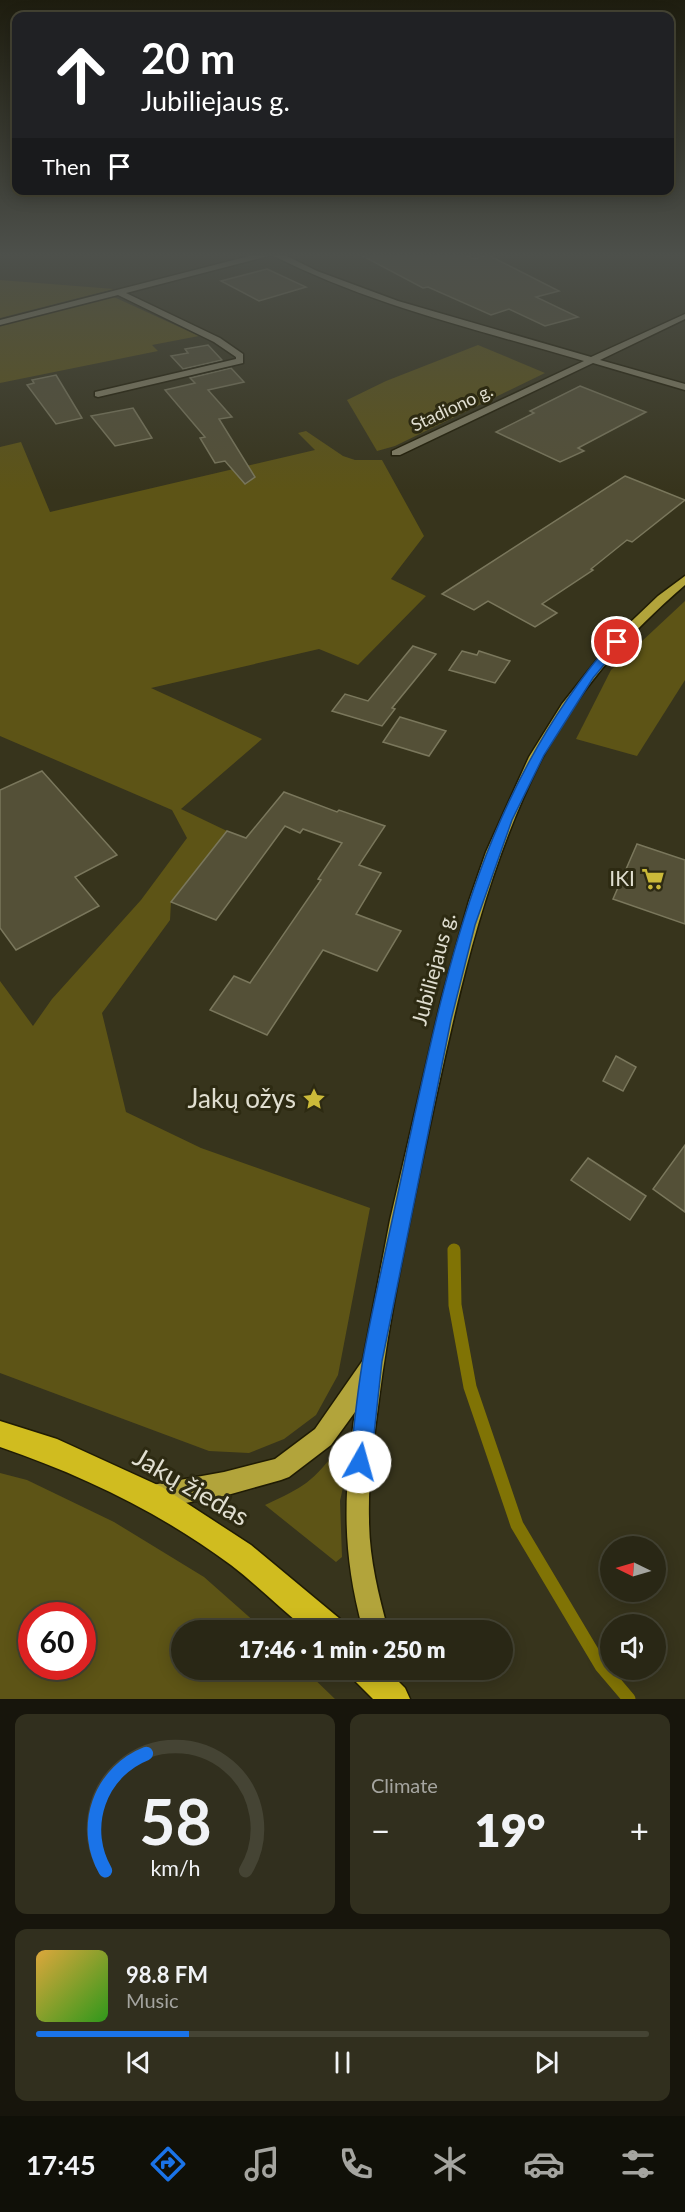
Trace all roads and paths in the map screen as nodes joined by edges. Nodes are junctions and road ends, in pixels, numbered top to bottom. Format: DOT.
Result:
graph roads {
  1 [pos="201,332"];
  2 [pos="496,332"];
  3 [pos="651,332"];
  4 [pos="592,360"];
  5 [pos="685,387"];
  6 [pos="98,394"];
  7 [pos="396,453"];
  8 [pos="685,579"];
  9 [pos="372,1361"];
  10 [pos="0,1434"];
  11 [pos="152,1497"];
  12 [pos="317,1620"];
  13 [pos="372,1620"];
  1 -- 6 [label="street"];
  2 -- 4 [label="street"];
  3 -- 4 [label="street, Stadiono g."];
  4 -- 5 [label="street"];
  4 -- 7 [label="street, Stadiono g."];
  8 -- 9 [label="main road, Jubiliejaus g."];
  9 -- 11 [label="main road"];
  9 -- 13 [label="main road"];
  10 -- 11 [label="highway, Jakų žiedas"];
  11 -- 12 [label="highway, Jakų žiedas"];
}
